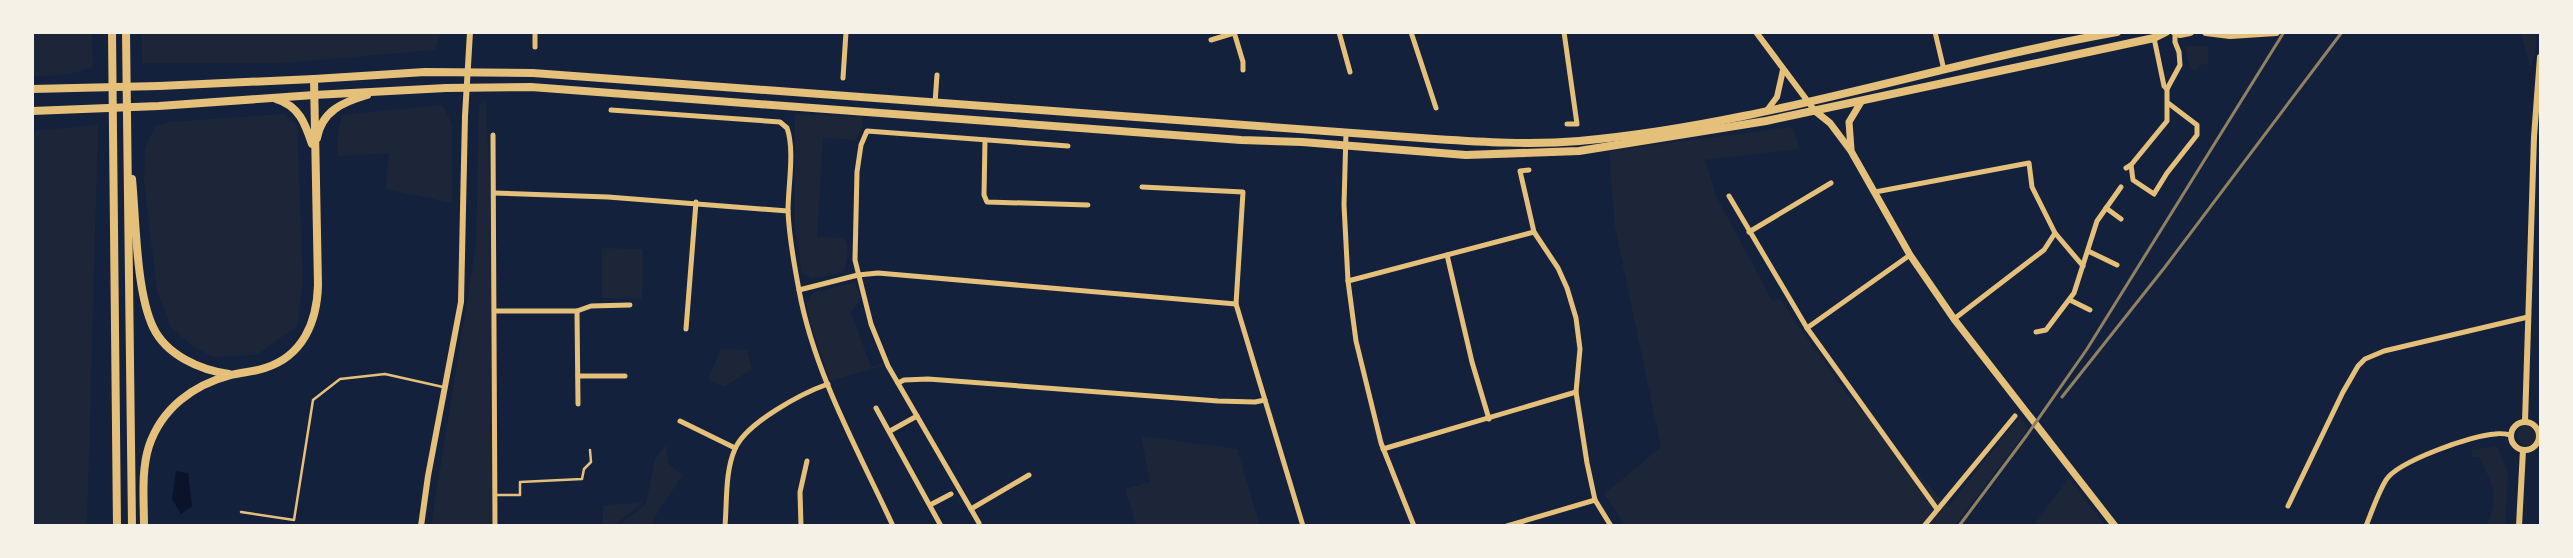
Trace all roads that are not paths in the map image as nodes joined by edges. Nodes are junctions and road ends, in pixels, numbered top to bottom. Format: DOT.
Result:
graph roads {
  1 [pos="112,32"];
  2 [pos="126,32"];
  3 [pos="470,32"];
  4 [pos="535,32"];
  5 [pos="846,32"];
  6 [pos="1339,32"];
  7 [pos="1411,32"];
  8 [pos="1564,32"];
  9 [pos="1756,32"];
  10 [pos="1935,32"];
  11 [pos="2117,32"];
  12 [pos="2166,32"];
  13 [pos="2190,32"];
  14 [pos="2206,32"];
  15 [pos="2276,32"];
  16 [pos="1234,33"];
  17 [pos="2175,33"];
  18 [pos="2154,38"];
  19 [pos="1211,40"];
  20 [pos="535,47"];
  21 [pos="2540,58"];
  22 [pos="1243,70"];
  23 [pos="1783,70"];
  24 [pos="1944,70"];
  25 [pos="467,72"];
  26 [pos="1350,72"];
  27 [pos="937,75"];
  28 [pos="843,78"];
  29 [pos="314,79"];
  30 [pos="467,87"];
  31 [pos="2166,87"];
  32 [pos="32,89"];
  33 [pos="381,90"];
  34 [pos="314,95"];
  35 [pos="271,97"];
  36 [pos="1808,102"];
  37 [pos="1861,102"];
  38 [pos="935,103"];
  39 [pos="2168,103"];
  40 [pos="1436,108"];
  41 [pos="1768,109"];
  42 [pos="611,110"];
  43 [pos="32,111"];
  44 [pos="1815,111"];
  45 [pos="127,124"];
  46 [pos="1567,124"];
  47 [pos="1346,132"];
  48 [pos="494,135"];
  49 [pos="985,140"];
  50 [pos="1068,146"];
  51 [pos="1346,146"];
  52 [pos="315,151"];
  53 [pos="1851,152"];
  54 [pos="1529,170"];
  55 [pos="1830,183"];
  56 [pos="1142,187"];
  57 [pos="2121,187"];
  58 [pos="1874,192"];
  59 [pos="494,193"];
  60 [pos="1729,196"];
  61 [pos="696,202"];
  62 [pos="1088,205"];
  63 [pos="2106,208"];
  64 [pos="788,211"];
  65 [pos="2121,219"];
  66 [pos="1534,232"];
  67 [pos="1749,232"];
  68 [pos="2055,233"];
  69 [pos="2088,251"];
  70 [pos="1447,255"];
  71 [pos="1910,255"];
  72 [pos="2117,265"];
  73 [pos="2083,266"];
  74 [pos="858,275"];
  75 [pos="1348,282"];
  76 [pos="799,290"];
  77 [pos="2070,300"];
  78 [pos="1236,304"];
  79 [pos="630,306"];
  80 [pos="2090,310"];
  81 [pos="495,311"];
  82 [pos="577,311"];
  83 [pos="2528,317"];
  84 [pos="1954,319"];
  85 [pos="1806,328"];
  86 [pos="686,329"];
  87 [pos="2036,332"];
  88 [pos="234,374"];
  89 [pos="578,376"];
  90 [pos="625,376"];
  91 [pos="898,383"];
  92 [pos="828,384"];
  93 [pos="444,388"];
  94 [pos="1576,392"];
  95 [pos="1265,400"];
  96 [pos="578,404"];
  97 [pos="876,408"];
  98 [pos="917,416"];
  99 [pos="2015,416"];
  100 [pos="1489,419"];
  101 [pos="680,421"];
  102 [pos="2524,422"];
  103 [pos="890,431"];
  104 [pos="2511,435"];
  105 [pos="2540,438"];
  106 [pos="735,448"];
  107 [pos="1383,449"];
  108 [pos="590,450"];
  109 [pos="2523,450"];
  110 [pos="807,461"];
  111 [pos="1029,475"];
  112 [pos="951,494"];
  113 [pos="495,495"];
  114 [pos="1595,500"];
  115 [pos="930,505"];
  116 [pos="2288,506"];
  117 [pos="971,509"];
  118 [pos="1937,509"];
  119 [pos="241,512"];
  120 [pos="979,523"];
  121 [pos="117,526"];
  122 [pos="132,526"];
  123 [pos="144,526"];
  124 [pos="421,526"];
  125 [pos="496,526"];
  126 [pos="725,526"];
  127 [pos="801,526"];
  128 [pos="893,526"];
  129 [pos="941,526"];
  130 [pos="1303,526"];
  131 [pos="1414,526"];
  132 [pos="1507,526"];
  133 [pos="1610,526"];
  134 [pos="1924,526"];
  135 [pos="2114,526"];
  136 [pos="2366,526"];
  137 [pos="2519,526"];
  1 -- 121 [label="main road"];
  2 -- 45 [label="main road"];
  3 -- 25 [label="street"];
  4 -- 20 [label="street"];
  5 -- 28 [label="street"];
  6 -- 26 [label="street"];
  7 -- 40 [label="street"];
  8 -- 46 [label="street"];
  9 -- 23 [label="street"];
  10 -- 24 [label="street"];
  11 -- 24 [label="main road"];
  12 -- 18 [label="main road"];
  13 -- 17 [label="main road"];
  14 -- 15 [label="main road"];
  16 -- 19 [label="street"];
  16 -- 22 [label="street"];
  17 -- 31 [label="street"];
  18 -- 31 [label="street"];
  18 -- 37 [label="main road"];
  21 -- 83 [label="street"];
  23 -- 36 [label="street"];
  23 -- 41 [label="street"];
  24 -- 36 [label="main road"];
  25 -- 29 [label="main road"];
  25 -- 30 [label="street"];
  25 -- 38 [label="main road"];
  27 -- 38 [label="street"];
  29 -- 32 [label="main road"];
  29 -- 34 [label="main road"];
  30 -- 33 [label="main road"];
  30 -- 51 [label="main road"];
  30 -- 93 [label="street"];
  31 -- 39 [label="street"];
  33 -- 34 [label="main road"];
  33 -- 52 [label="main road"];
  34 -- 35 [label="main road"];
  34 -- 52 [label="main road"];
  35 -- 43 [label="main road"];
  35 -- 52 [label="main road"];
  36 -- 41 [label="main road"];
  36 -- 44 [label="street"];
  37 -- 44 [label="main road"];
  37 -- 53 [label="main road"];
  38 -- 47 [label="main road"];
  39 -- 39 [label="street"];
  41 -- 47 [label="main road"];
  42 -- 64 [label="street"];
  44 -- 51 [label="main road"];
  44 -- 53 [label="main road"];
  45 -- 88 [label="main road"];
  45 -- 122 [label="main road"];
  47 -- 51 [label="street"];
  48 -- 59 [label="street"];
  49 -- 50 [label="street"];
  49 -- 62 [label="street"];
  49 -- 74 [label="street"];
  51 -- 75 [label="street"];
  52 -- 88 [label="main road"];
  53 -- 58 [label="main road"];
  54 -- 66 [label="street"];
  55 -- 67 [label="street"];
  56 -- 78 [label="street"];
  57 -- 63 [label="street"];
  58 -- 68 [label="street"];
  58 -- 71 [label="main road"];
  59 -- 61 [label="street"];
  59 -- 81 [label="street"];
  60 -- 67 [label="street"];
  61 -- 64 [label="street"];
  61 -- 86 [label="street"];
  63 -- 65 [label="street"];
  63 -- 69 [label="street"];
  64 -- 76 [label="street"];
  66 -- 70 [label="street"];
  66 -- 94 [label="street"];
  67 -- 85 [label="street"];
  68 -- 73 [label="street"];
  68 -- 84 [label="street"];
  69 -- 72 [label="street"];
  69 -- 73 [label="street"];
  70 -- 75 [label="street"];
  70 -- 100 [label="street"];
  71 -- 84 [label="main road"];
  71 -- 85 [label="street"];
  73 -- 77 [label="street"];
  74 -- 76 [label="street"];
  74 -- 78 [label="street"];
  74 -- 91 [label="street"];
  75 -- 107 [label="street"];
  76 -- 92 [label="street"];
  77 -- 80 [label="street"];
  77 -- 87 [label="street"];
  78 -- 95 [label="street"];
  79 -- 82 [label="street"];
  81 -- 82 [label="street"];
  81 -- 113 [label="street"];
  82 -- 89 [label="street"];
  83 -- 102 [label="street"];
  83 -- 116 [label="street"];
  84 -- 135 [label="main road"];
  85 -- 118 [label="street"];
  88 -- 123 [label="main road"];
  89 -- 90 [label="street"];
  89 -- 96 [label="street"];
  91 -- 95 [label="street"];
  91 -- 98 [label="street"];
  92 -- 106 [label="street"];
  92 -- 128 [label="street"];
  93 -- 119 [label="lane"];
  93 -- 124 [label="street"];
  94 -- 100 [label="street"];
  94 -- 114 [label="street"];
  95 -- 130 [label="street"];
  97 -- 103 [label="street"];
  98 -- 103 [label="street"];
  98 -- 117 [label="street"];
  99 -- 118 [label="street"];
  100 -- 107 [label="street"];
  101 -- 106 [label="street"];
  102 -- 104 [label="street"];
  102 -- 105 [label="street"];
  103 -- 115 [label="street"];
  104 -- 109 [label="street"];
  104 -- 136 [label="street"];
  105 -- 109 [label="street"];
  106 -- 126 [label="street"];
  107 -- 131 [label="street"];
  108 -- 113 [label="lane"];
  109 -- 137 [label="street"];
  110 -- 127 [label="street"];
  111 -- 117 [label="street"];
  112 -- 115 [label="street"];
  113 -- 125 [label="street"];
  114 -- 132 [label="street"];
  114 -- 133 [label="street"];
  115 -- 129 [label="street"];
  117 -- 120 [label="street"];
  118 -- 134 [label="street"];
}
